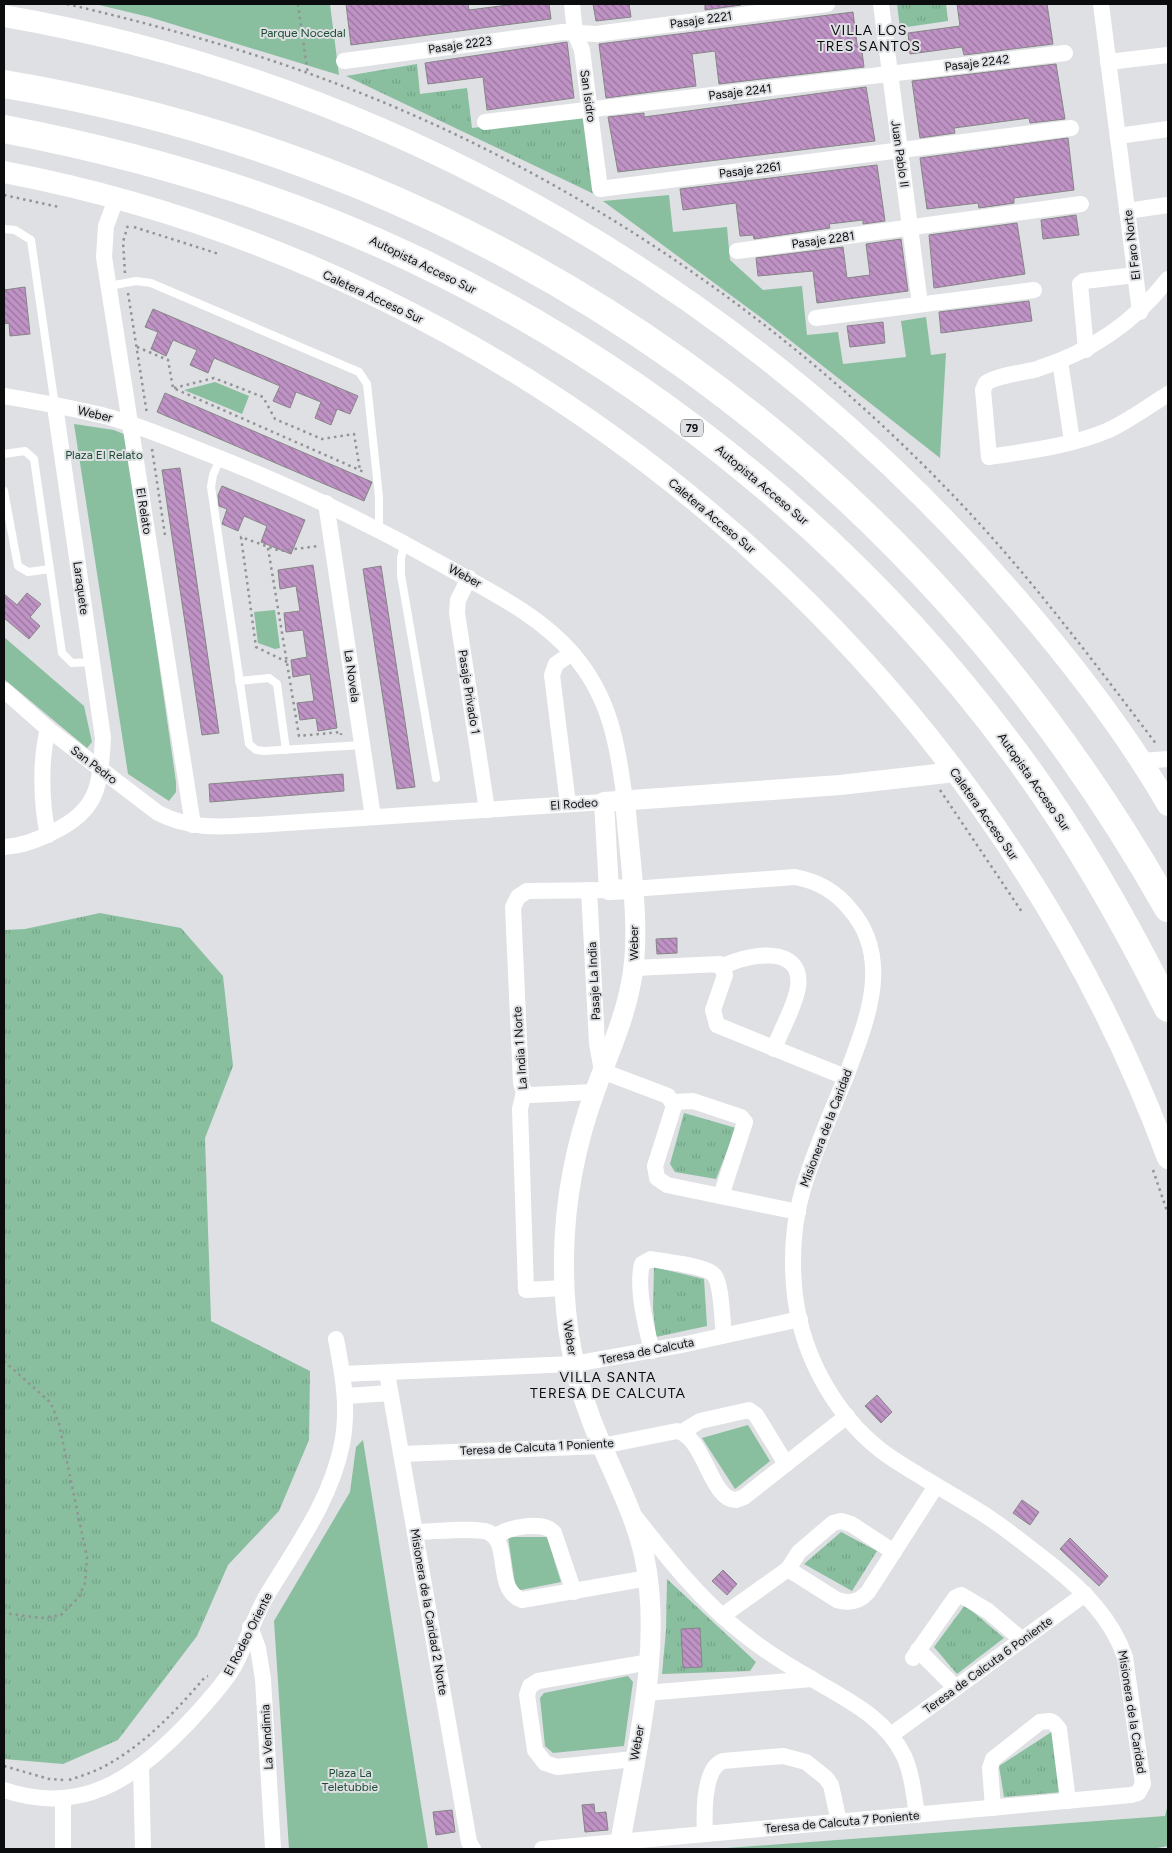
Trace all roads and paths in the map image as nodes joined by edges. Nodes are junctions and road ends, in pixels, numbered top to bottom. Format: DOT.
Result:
graph roads {
  1 [pos="298,4"];
  2 [pos="572,4"];
  3 [pos="827,4"];
  4 [pos="881,4"];
  5 [pos="1101,4"];
  6 [pos="4,16"];
  7 [pos="575,33"];
  8 [pos="1065,53"];
  9 [pos="1168,55"];
  10 [pos="344,61"];
  11 [pos="1108,62"];
  12 [pos="890,74"];
  13 [pos="308,75"];
  14 [pos="4,84"];
  15 [pos="590,110"];
  16 [pos="485,122"];
  17 [pos="1071,128"];
  18 [pos="4,129"];
  19 [pos="1168,129"];
  20 [pos="1118,136"];
  21 [pos="900,150"];
  22 [pos="4,172"];
  23 [pos="600,189"];
  24 [pos="4,195"];
  25 [pos="1081,204"];
  26 [pos="1168,205"];
  27 [pos="61,208"];
  28 [pos="112,209"];
  29 [pos="1128,211"];
  30 [pos="128,225"];
  31 [pos="910,228"];
  32 [pos="4,229"];
  33 [pos="737,252"];
  34 [pos="228,257"];
  35 [pos="1135,275"];
  36 [pos="1168,279"];
  37 [pos="127,283"];
  38 [pos="109,286"];
  39 [pos="1034,290"];
  40 [pos="920,304"];
  41 [pos="1140,312"];
  42 [pos="816,318"];
  43 [pos="137,348"];
  44 [pos="1086,350"];
  45 [pos="1060,361"];
  46 [pos="173,388"];
  47 [pos="1168,394"];
  48 [pos="4,396"];
  49 [pos="55,406"];
  50 [pos="130,424"];
  51 [pos="149,430"];
  52 [pos="1072,442"];
  53 [pos="4,454"];
  54 [pos="220,458"];
  55 [pos="360,470"];
  56 [pos="377,479"];
  57 [pos="4,491"];
  58 [pos="326,503"];
  59 [pos="359,518"];
  60 [pos="379,529"];
  61 [pos="166,538"];
  62 [pos="332,540"];
  63 [pos="405,542"];
  64 [pos="268,548"];
  65 [pos="50,569"];
  66 [pos="469,578"];
  67 [pos="572,653"];
  68 [pos="92,662"];
  69 [pos="287,662"];
  70 [pos="239,681"];
  71 [pos="4,690"];
  72 [pos="48,729"];
  73 [pos="362,745"];
  74 [pos="343,746"];
  75 [pos="286,750"];
  76 [pos="1168,759"];
  77 [pos="1141,761"];
  78 [pos="101,771"];
  79 [pos="955,772"];
  80 [pos="924,777"];
  81 [pos="436,778"];
  82 [pos="626,800"];
  83 [pos="604,802"];
  84 [pos="568,804"];
  85 [pos="1168,805"];
  86 [pos="487,810"];
  87 [pos="373,817"];
  88 [pos="193,826"];
  89 [pos="48,835"];
  90 [pos="4,847"];
  91 [pos="632,889"];
  92 [pos="589,890"];
  93 [pos="609,890"];
  94 [pos="1168,908"];
  95 [pos="1026,917"];
  96 [pos="722,966"];
  97 [pos="634,968"];
  98 [pos="1168,1008"];
  99 [pos="774,1049"];
  100 [pos="602,1071"];
  101 [pos="845,1077"];
  102 [pos="524,1092"];
  103 [pos="594,1092"];
  104 [pos="673,1102"];
  105 [pos="1160,1163"];
  106 [pos="721,1196"];
  107 [pos="798,1212"];
  108 [pos="1168,1214"];
  109 [pos="564,1288"];
  110 [pos="800,1319"];
  111 [pos="724,1336"];
  112 [pos="336,1340"];
  113 [pos="652,1351"];
  114 [pos="4,1361"];
  115 [pos="574,1364"];
  116 [pos="387,1373"];
  117 [pos="342,1374"];
  118 [pos="390,1393"];
  119 [pos="346,1396"];
  120 [pos="847,1416"];
  121 [pos="682,1432"];
  122 [pos="602,1446"];
  123 [pos="401,1454"];
  124 [pos="786,1464"];
  125 [pos="936,1486"];
  126 [pos="633,1514"];
  127 [pos="415,1532"];
  128 [pos="495,1537"];
  129 [pos="894,1552"];
  130 [pos="788,1569"];
  131 [pos="648,1578"];
  132 [pos="574,1592"];
  133 [pos="1085,1594"];
  134 [pos="4,1612"];
  135 [pos="722,1616"];
  136 [pos="250,1627"];
  137 [pos="1022,1640"];
  138 [pos="650,1662"];
  139 [pos="232,1670"];
  140 [pos="812,1679"];
  141 [pos="956,1688"];
  142 [pos="646,1693"];
  143 [pos="891,1735"];
  144 [pos="634,1760"];
  145 [pos="4,1766"];
  146 [pos="141,1767"];
  147 [pos="4,1790"];
  148 [pos="1140,1791"];
  149 [pos="63,1800"];
  150 [pos="1068,1801"];
  151 [pos="993,1808"];
  152 [pos="917,1815"];
  153 [pos="839,1822"];
  154 [pos="705,1834"];
  155 [pos="620,1846"];
  156 [pos="63,1849"];
  157 [pos="143,1849"];
  158 [pos="273,1849"];
  159 [pos="473,1849"];
  160 [pos="542,1849"];
  1 -- 13 [label="path"];
  2 -- 7 [label="street, San Isidro"];
  3 -- 7 [label="street, Pasaje 2221"];
  4 -- 12 [label="street, Juan Pablo II"];
  5 -- 11 [label="street, El Faro Norte"];
  6 -- 77 [label="main road"];
  7 -- 10 [label="street, Pasaje 2223"];
  7 -- 15 [label="street, San Isidro"];
  8 -- 12 [label="street, Pasaje 2242"];
  9 -- 11 [label="street"];
  11 -- 20 [label="street, El Faro Norte"];
  12 -- 15 [label="street, Pasaje 2241"];
  12 -- 21 [label="street, Juan Pablo II"];
  14 -- 94 [label="highway"];
  15 -- 16 [label="street, Pasaje 2241"];
  15 -- 23 [label="street, San Isidro"];
  17 -- 21 [label="street, Pasaje 2261"];
  18 -- 98 [label="highway, Autopista Acceso Sur / 79"];
  19 -- 20 [label="street"];
  20 -- 29 [label="street, El Faro Norte"];
  21 -- 23 [label="street, Pasaje 2261"];
  21 -- 31 [label="street, Juan Pablo II"];
  22 -- 28 [label="main road, Caletera Acceso Sur"];
  24 -- 27 [label="path"];
  25 -- 31 [label="street, Pasaje 2281"];
  26 -- 29 [label="street"];
  28 -- 30 [label="path"];
  28 -- 38 [label="street, El Relato"];
  28 -- 79 [label="main road, Caletera Acceso Sur"];
  29 -- 35 [label="street, El Faro Norte"];
  30 -- 34 [label="path"];
  30 -- 37 [label="path"];
  31 -- 33 [label="street, Pasaje 2281"];
  31 -- 40 [label="street, Juan Pablo II"];
  32 -- 49 [label="lane"];
  35 -- 41 [label="street, El Faro Norte"];
  35 -- 44 [label="street"];
  36 -- 41 [label="street"];
  37 -- 38 [label="lane"];
  37 -- 43 [label="path"];
  37 -- 56 [label="lane"];
  38 -- 50 [label="street, El Relato"];
  39 -- 40 [label="street"];
  40 -- 42 [label="street"];
  41 -- 44 [label="street"];
  43 -- 46 [label="path"];
  43 -- 51 [label="path"];
  44 -- 45 [label="street"];
  45 -- 52 [label="street"];
  45 -- 52 [label="street"];
  46 -- 55 [label="path"];
  46 -- 55 [label="path"];
  47 -- 52 [label="street"];
  48 -- 49 [label="street, Weber"];
  49 -- 50 [label="street, Weber"];
  49 -- 68 [label="street, Laraquete"];
  50 -- 51 [label="street, Weber"];
  50 -- 88 [label="street, El Relato"];
  51 -- 54 [label="street, Weber"];
  51 -- 61 [label="path"];
  53 -- 65 [label="lane"];
  54 -- 58 [label="street, Weber"];
  54 -- 70 [label="lane"];
  55 -- 56 [label="path"];
  56 -- 60 [label="lane"];
  57 -- 65 [label="lane"];
  58 -- 59 [label="street, Weber"];
  58 -- 62 [label="street, La Novela"];
  59 -- 60 [label="street, Weber"];
  59 -- 62 [label="street"];
  60 -- 63 [label="street, Weber"];
  62 -- 64 [label="path"];
  62 -- 73 [label="street, La Novela"];
  63 -- 66 [label="street, Weber"];
  63 -- 81 [label="lane"];
  64 -- 69 [label="path"];
  64 -- 69 [label="path"];
  65 -- 68 [label="lane"];
  66 -- 67 [label="street, Weber"];
  66 -- 86 [label="street, Pasaje Privado 1"];
  67 -- 82 [label="street, Weber"];
  67 -- 84 [label="street"];
  68 -- 78 [label="street, Laraquete"];
  69 -- 74 [label="path"];
  70 -- 75 [label="lane"];
  70 -- 75 [label="lane"];
  71 -- 72 [label="street, San Pedro"];
  72 -- 78 [label="street, San Pedro"];
  72 -- 89 [label="street"];
  73 -- 74 [label="lane"];
  73 -- 87 [label="street, La Novela"];
  74 -- 75 [label="lane"];
  76 -- 77 [label="street"];
  77 -- 85 [label="main road"];
  78 -- 88 [label="street, San Pedro"];
  78 -- 89 [label="street, Laraquete"];
  79 -- 80 [label="street, El Rodeo"];
  79 -- 105 [label="main road, Caletera Acceso Sur"];
  80 -- 82 [label="street, El Rodeo"];
  80 -- 95 [label="path"];
  82 -- 83 [label="street, El Rodeo"];
  82 -- 91 [label="street, Weber"];
  83 -- 84 [label="street, El Rodeo"];
  83 -- 93 [label="street"];
  84 -- 86 [label="street, El Rodeo"];
  86 -- 87 [label="street, El Rodeo"];
  87 -- 88 [label="street, El Rodeo"];
  89 -- 90 [label="street, Laraquete"];
  91 -- 93 [label="street, Misionera de la Caridad"];
  91 -- 97 [label="street, Weber"];
  91 -- 101 [label="street, Misionera de la Caridad"];
  92 -- 93 [label="street"];
  92 -- 100 [label="street, Pasaje La India"];
  92 -- 102 [label="street, La India 1 Norte"];
  96 -- 97 [label="street"];
  96 -- 99 [label="street"];
  96 -- 99 [label="street"];
  97 -- 100 [label="street, Weber"];
  99 -- 101 [label="street"];
  100 -- 103 [label="street, Weber"];
  100 -- 104 [label="street"];
  101 -- 107 [label="street, Misionera de la Caridad"];
  102 -- 103 [label="street"];
  102 -- 109 [label="street, La India 1 Norte"];
  103 -- 109 [label="street, Weber"];
  104 -- 106 [label="street"];
  104 -- 106 [label="street"];
  105 -- 108 [label="path"];
  106 -- 107 [label="street"];
  107 -- 110 [label="street, Misionera de la Caridad"];
  109 -- 115 [label="street, Weber"];
  110 -- 111 [label="street, Teresa de Calcuta"];
  110 -- 120 [label="street, Misionera de la Caridad"];
  111 -- 113 [label="street, Teresa de Calcuta"];
  111 -- 113 [label="street"];
  112 -- 117 [label="street, El Rodeo Oriente"];
  113 -- 115 [label="street, Teresa de Calcuta"];
  114 -- 134 [label="path"];
  115 -- 116 [label="street, Teresa de Calcuta"];
  115 -- 122 [label="street, Weber"];
  116 -- 117 [label="street, Teresa de Calcuta"];
  116 -- 118 [label="street, Misionera de la Caridad 2 Norte"];
  117 -- 119 [label="street, El Rodeo Oriente"];
  118 -- 119 [label="street"];
  118 -- 123 [label="street, Misionera de la Caridad 2 Norte"];
  119 -- 136 [label="street, El Rodeo Oriente"];
  120 -- 124 [label="street"];
  120 -- 125 [label="street, Misionera de la Caridad"];
  121 -- 122 [label="street, Teresa de Calcuta 1 Poniente"];
  121 -- 124 [label="street, Teresa de Calcuta 1 Poniente"];
  121 -- 124 [label="street"];
  122 -- 123 [label="street, Teresa de Calcuta 1 Poniente"];
  122 -- 126 [label="street, Weber"];
  123 -- 127 [label="street, Misionera de la Caridad 2 Norte"];
  125 -- 129 [label="street"];
  125 -- 133 [label="street, Misionera de la Caridad"];
  126 -- 131 [label="street, Weber"];
  126 -- 135 [label="street"];
  127 -- 128 [label="street"];
  127 -- 159 [label="street, Misionera de la Caridad 2 Norte"];
  128 -- 132 [label="street"];
  128 -- 132 [label="street"];
  129 -- 130 [label="street"];
  129 -- 130 [label="street"];
  130 -- 135 [label="street"];
  131 -- 132 [label="street"];
  131 -- 138 [label="street, Weber"];
  133 -- 137 [label="street, Teresa de Calcuta 6 Poniente"];
  133 -- 148 [label="street, Misionera de la Caridad"];
  135 -- 140 [label="street"];
  136 -- 139 [label="street, El Rodeo Oriente"];
  136 -- 158 [label="street, La Vendimia"];
  137 -- 141 [label="street, Teresa de Calcuta 6 Poniente"];
  137 -- 141 [label="street"];
  138 -- 142 [label="street, Weber"];
  138 -- 144 [label="street"];
  139 -- 145 [label="path"];
  139 -- 146 [label="street, El Rodeo Oriente"];
  140 -- 142 [label="street"];
  140 -- 143 [label="street"];
  141 -- 143 [label="street, Teresa de Calcuta 6 Poniente"];
  142 -- 144 [label="street, Weber"];
  143 -- 152 [label="street"];
  144 -- 155 [label="street, Weber"];
  146 -- 149 [label="street, El Rodeo Oriente"];
  146 -- 157 [label="street"];
  147 -- 149 [label="street, El Rodeo Oriente"];
  148 -- 150 [label="street, Teresa de Calcuta 7 Poniente"];
  149 -- 156 [label="street"];
  150 -- 151 [label="street, Teresa de Calcuta 7 Poniente"];
  150 -- 151 [label="street"];
  151 -- 152 [label="street, Teresa de Calcuta 7 Poniente"];
  152 -- 153 [label="street, Teresa de Calcuta 7 Poniente"];
  153 -- 154 [label="street, Teresa de Calcuta 7 Poniente"];
  153 -- 154 [label="street"];
  154 -- 155 [label="street, Teresa de Calcuta 7 Poniente"];
  155 -- 160 [label="street, Teresa de Calcuta 7 Poniente"];
}
